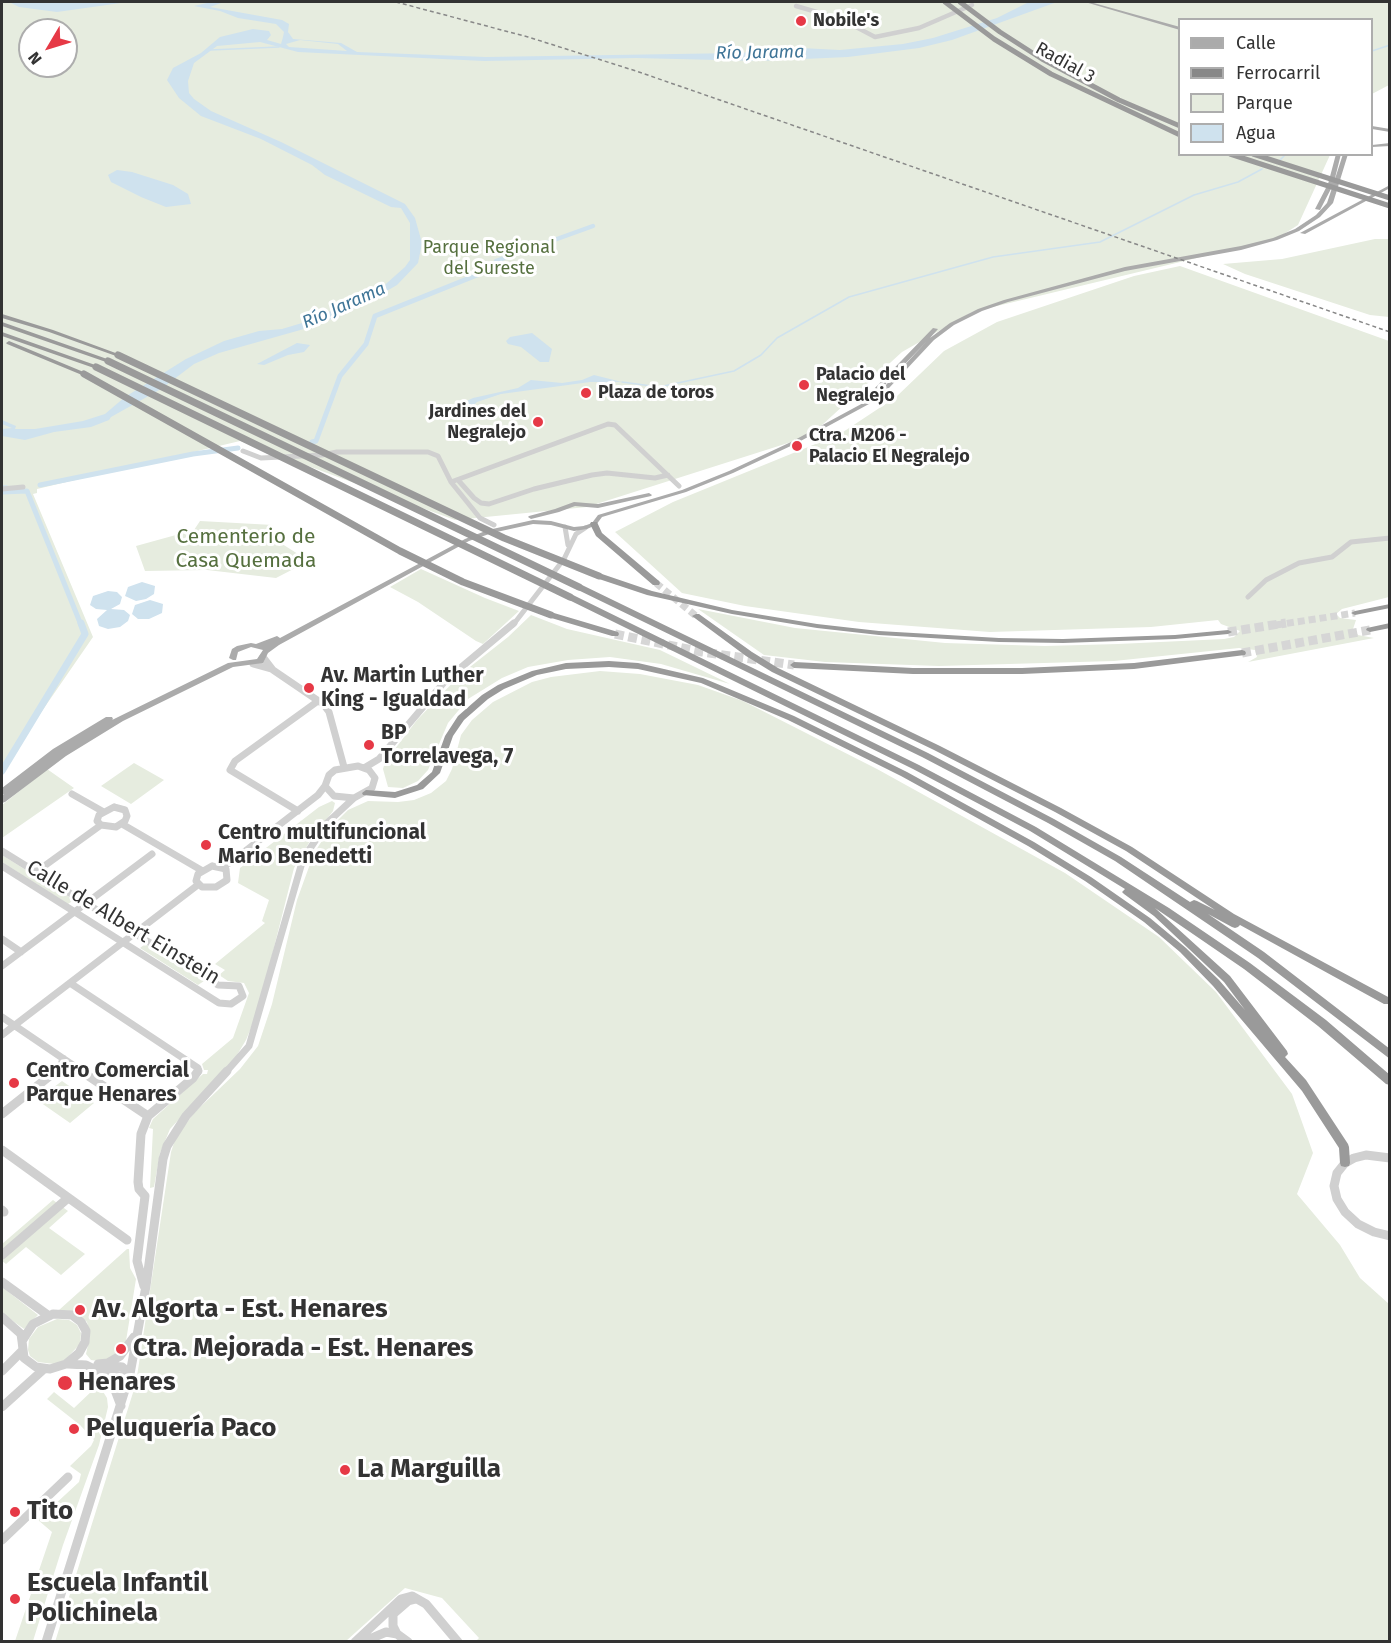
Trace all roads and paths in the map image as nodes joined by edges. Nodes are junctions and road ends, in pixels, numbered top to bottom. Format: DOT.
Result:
graph roads {
  1 [pos="945,2"];
  2 [pos="960,2"];
  3 [pos="1087,2"];
  4 [pos="972,4"];
  5 [pos="796,6"];
  6 [pos="1178,29"];
  7 [pos="1178,126"];
  8 [pos="1178,135"];
  9 [pos="1389,144"];
  10 [pos="1373,146"];
  11 [pos="1373,146"];
  12 [pos="1389,150"];
  13 [pos="1236,156"];
  14 [pos="1259,156"];
  15 [pos="1338,156"];
  16 [pos="1345,156"];
  17 [pos="1389,186"];
  18 [pos="1389,198"];
  19 [pos="1389,206"];
  20 [pos="1241,248"];
  21 [pos="2,316"];
  22 [pos="2,324"];
  23 [pos="2,334"];
  24 [pos="2,340"];
  25 [pos="243,451"];
  26 [pos="668,475"];
  27 [pos="455,481"];
  28 [pos="679,486"];
  29 [pos="23,487"];
  30 [pos="2,489"];
  31 [pos="592,506"];
  32 [pos="557,511"];
  33 [pos="600,516"];
  34 [pos="480,518"];
  35 [pos="594,524"];
  36 [pos="494,525"];
  37 [pos="562,526"];
  38 [pos="585,528"];
  39 [pos="472,532"];
  40 [pos="1389,538"];
  41 [pos="568,545"];
  42 [pos="656,583"];
  43 [pos="1248,597"];
  44 [pos="1389,606"];
  45 [pos="1356,613"];
  46 [pos="696,616"];
  47 [pos="1389,625"];
  48 [pos="1370,630"];
  49 [pos="1228,632"];
  50 [pos="615,634"];
  51 [pos="262,652"];
  52 [pos="1242,653"];
  53 [pos="233,658"];
  54 [pos="242,664"];
  55 [pos="253,664"];
  56 [pos="794,665"];
  57 [pos="273,670"];
  58 [pos="318,701"];
  59 [pos="379,759"];
  60 [pos="344,767"];
  61 [pos="364,768"];
  62 [pos="373,774"];
  63 [pos="325,786"];
  64 [pos="2,792"];
  65 [pos="366,793"];
  66 [pos="72,794"];
  67 [pos="336,797"];
  68 [pos="354,798"];
  69 [pos="2,800"];
  70 [pos="309,802"];
  71 [pos="102,811"];
  72 [pos="298,811"];
  73 [pos="327,823"];
  74 [pos="122,824"];
  75 [pos="101,825"];
  76 [pos="2,851"];
  77 [pos="152,854"];
  78 [pos="2,866"];
  79 [pos="223,868"];
  80 [pos="1101,869"];
  81 [pos="201,870"];
  82 [pos="36,872"];
  83 [pos="199,884"];
  84 [pos="1178,897"];
  85 [pos="86,903"];
  86 [pos="74,912"];
  87 [pos="135,933"];
  88 [pos="2,939"];
  89 [pos="122,942"];
  90 [pos="21,952"];
  91 [pos="2,966"];
  92 [pos="70,983"];
  93 [pos="1388,1002"];
  94 [pos="2,1017"];
  95 [pos="14,1026"];
  96 [pos="2,1035"];
  97 [pos="1389,1055"];
  98 [pos="63,1058"];
  99 [pos="1389,1081"];
  100 [pos="1305,1088"];
  101 [pos="2,1114"];
  102 [pos="148,1116"];
  103 [pos="2,1150"];
  104 [pos="1389,1158"];
  105 [pos="1345,1163"];
  106 [pos="68,1198"];
  107 [pos="1389,1236"];
  108 [pos="127,1240"];
  109 [pos="2,1255"];
  110 [pos="2,1282"];
  111 [pos="145,1291"];
  112 [pos="49,1316"];
  113 [pos="2,1317"];
  114 [pos="140,1324"];
  115 [pos="22,1346"];
  116 [pos="79,1353"];
  117 [pos="66,1364"];
  118 [pos="97,1367"];
  119 [pos="45,1369"];
  120 [pos="2,1371"];
  121 [pos="130,1375"];
  122 [pos="2,1407"];
  123 [pos="121,1407"];
  124 [pos="68,1477"];
  125 [pos="2,1540"];
  126 [pos="418,1599"];
  127 [pos="397,1634"];
  128 [pos="46,1641"];
  129 [pos="355,1641"];
  130 [pos="363,1641"];
  131 [pos="408,1641"];
  132 [pos="458,1641"];
  1 -- 8 [label="highway, Radial 3, bridge"];
  2 -- 7 [label="highway, Radial 3, bridge"];
  3 -- 6 [label="main road"];
  4 -- 5 [label="street"];
  9 -- 10 [label="main road"];
  11 -- 12 [label="main road"];
  13 -- 19 [label="highway, bridge"];
  14 -- 18 [label="highway, bridge"];
  15 -- 28 [label="main road"];
  16 -- 20 [label="main road"];
  17 -- 20 [label="main road"];
  20 -- 33 [label="main road"];
  21 -- 49 [label="highway, bridge"];
  22 -- 84 [label="highway, bridge"];
  23 -- 80 [label="highway, bridge"];
  24 -- 50 [label="highway, bridge"];
  25 -- 27 [label="street"];
  26 -- 27 [label="street"];
  26 -- 27 [label="street"];
  26 -- 28 [label="street"];
  27 -- 34 [label="street"];
  28 -- 31 [label="main road"];
  29 -- 30 [label="street"];
  31 -- 32 [label="main road"];
  31 -- 33 [label="main road"];
  32 -- 36 [label="main road"];
  32 -- 37 [label="main road"];
  33 -- 35 [label="main road"];
  34 -- 36 [label="street"];
  34 -- 39 [label="street"];
  35 -- 38 [label="main road"];
  35 -- 42 [label="highway"];
  36 -- 39 [label="main road"];
  37 -- 38 [label="main road"];
  37 -- 41 [label="street"];
  37 -- 51 [label="main road"];
  38 -- 41 [label="street"];
  39 -- 51 [label="main road"];
  40 -- 43 [label="street"];
  41 -- 59 [label="street"];
  44 -- 45 [label="highway"];
  46 -- 93 [label="highway"];
  47 -- 48 [label="highway"];
  51 -- 53 [label="main road"];
  51 -- 55 [label="main road"];
  51 -- 57 [label="street"];
  52 -- 56 [label="highway"];
  53 -- 54 [label="main road"];
  53 -- 64 [label="main road"];
  54 -- 55 [label="main road"];
  54 -- 69 [label="main road"];
  55 -- 57 [label="street"];
  57 -- 58 [label="street"];
  58 -- 60 [label="street"];
  58 -- 72 [label="street"];
  59 -- 61 [label="street"];
  59 -- 62 [label="street"];
  60 -- 61 [label="street"];
  60 -- 63 [label="street"];
  61 -- 62 [label="street"];
  62 -- 65 [label="street"];
  63 -- 67 [label="street"];
  63 -- 70 [label="street"];
  65 -- 68 [label="street"];
  65 -- 100 [label="highway"];
  66 -- 71 [label="street"];
  67 -- 68 [label="street"];
  67 -- 70 [label="street"];
  67 -- 73 [label="street"];
  68 -- 73 [label="street"];
  70 -- 72 [label="street"];
  71 -- 74 [label="street"];
  71 -- 75 [label="street"];
  72 -- 79 [label="street"];
  73 -- 111 [label="street"];
  74 -- 75 [label="street"];
  74 -- 81 [label="street"];
  75 -- 82 [label="street"];
  76 -- 82 [label="street, Calle de Albert Einstein"];
  77 -- 85 [label="street"];
  78 -- 86 [label="street, Calle de Albert Einstein"];
  79 -- 81 [label="street"];
  79 -- 83 [label="street"];
  80 -- 99 [label="highway"];
  80 -- 100 [label="highway"];
  81 -- 83 [label="street"];
  82 -- 85 [label="street, Calle de Albert Einstein"];
  83 -- 87 [label="street"];
  84 -- 93 [label="highway"];
  84 -- 97 [label="highway"];
  85 -- 86 [label="street"];
  85 -- 87 [label="street, Calle de Albert Einstein"];
  86 -- 89 [label="street, Calle de Albert Einstein"];
  86 -- 90 [label="street"];
  87 -- 89 [label="street"];
  87 -- 89 [label="street, Calle de Albert Einstein"];
  88 -- 90 [label="street"];
  89 -- 92 [label="street"];
  90 -- 91 [label="street"];
  92 -- 95 [label="street"];
  92 -- 102 [label="street"];
  94 -- 95 [label="street"];
  95 -- 96 [label="street"];
  95 -- 98 [label="street"];
  98 -- 101 [label="street"];
  98 -- 102 [label="street"];
  100 -- 105 [label="highway"];
  102 -- 111 [label="street"];
  103 -- 106 [label="street"];
  104 -- 105 [label="street"];
  105 -- 107 [label="street"];
  106 -- 108 [label="street"];
  106 -- 109 [label="street"];
  110 -- 112 [label="street"];
  111 -- 114 [label="street"];
  112 -- 115 [label="street"];
  112 -- 116 [label="street"];
  113 -- 115 [label="street"];
  114 -- 118 [label="street"];
  114 -- 121 [label="street"];
  115 -- 119 [label="street"];
  115 -- 120 [label="street"];
  116 -- 117 [label="street"];
  116 -- 118 [label="street"];
  117 -- 118 [label="street"];
  117 -- 119 [label="street"];
  118 -- 121 [label="street"];
  118 -- 123 [label="street"];
  119 -- 122 [label="street"];
  121 -- 123 [label="street"];
  123 -- 128 [label="street"];
  124 -- 125 [label="street"];
  126 -- 127 [label="street"];
  126 -- 129 [label="street"];
  126 -- 132 [label="street"];
  127 -- 130 [label="street"];
  127 -- 131 [label="street"];
}
